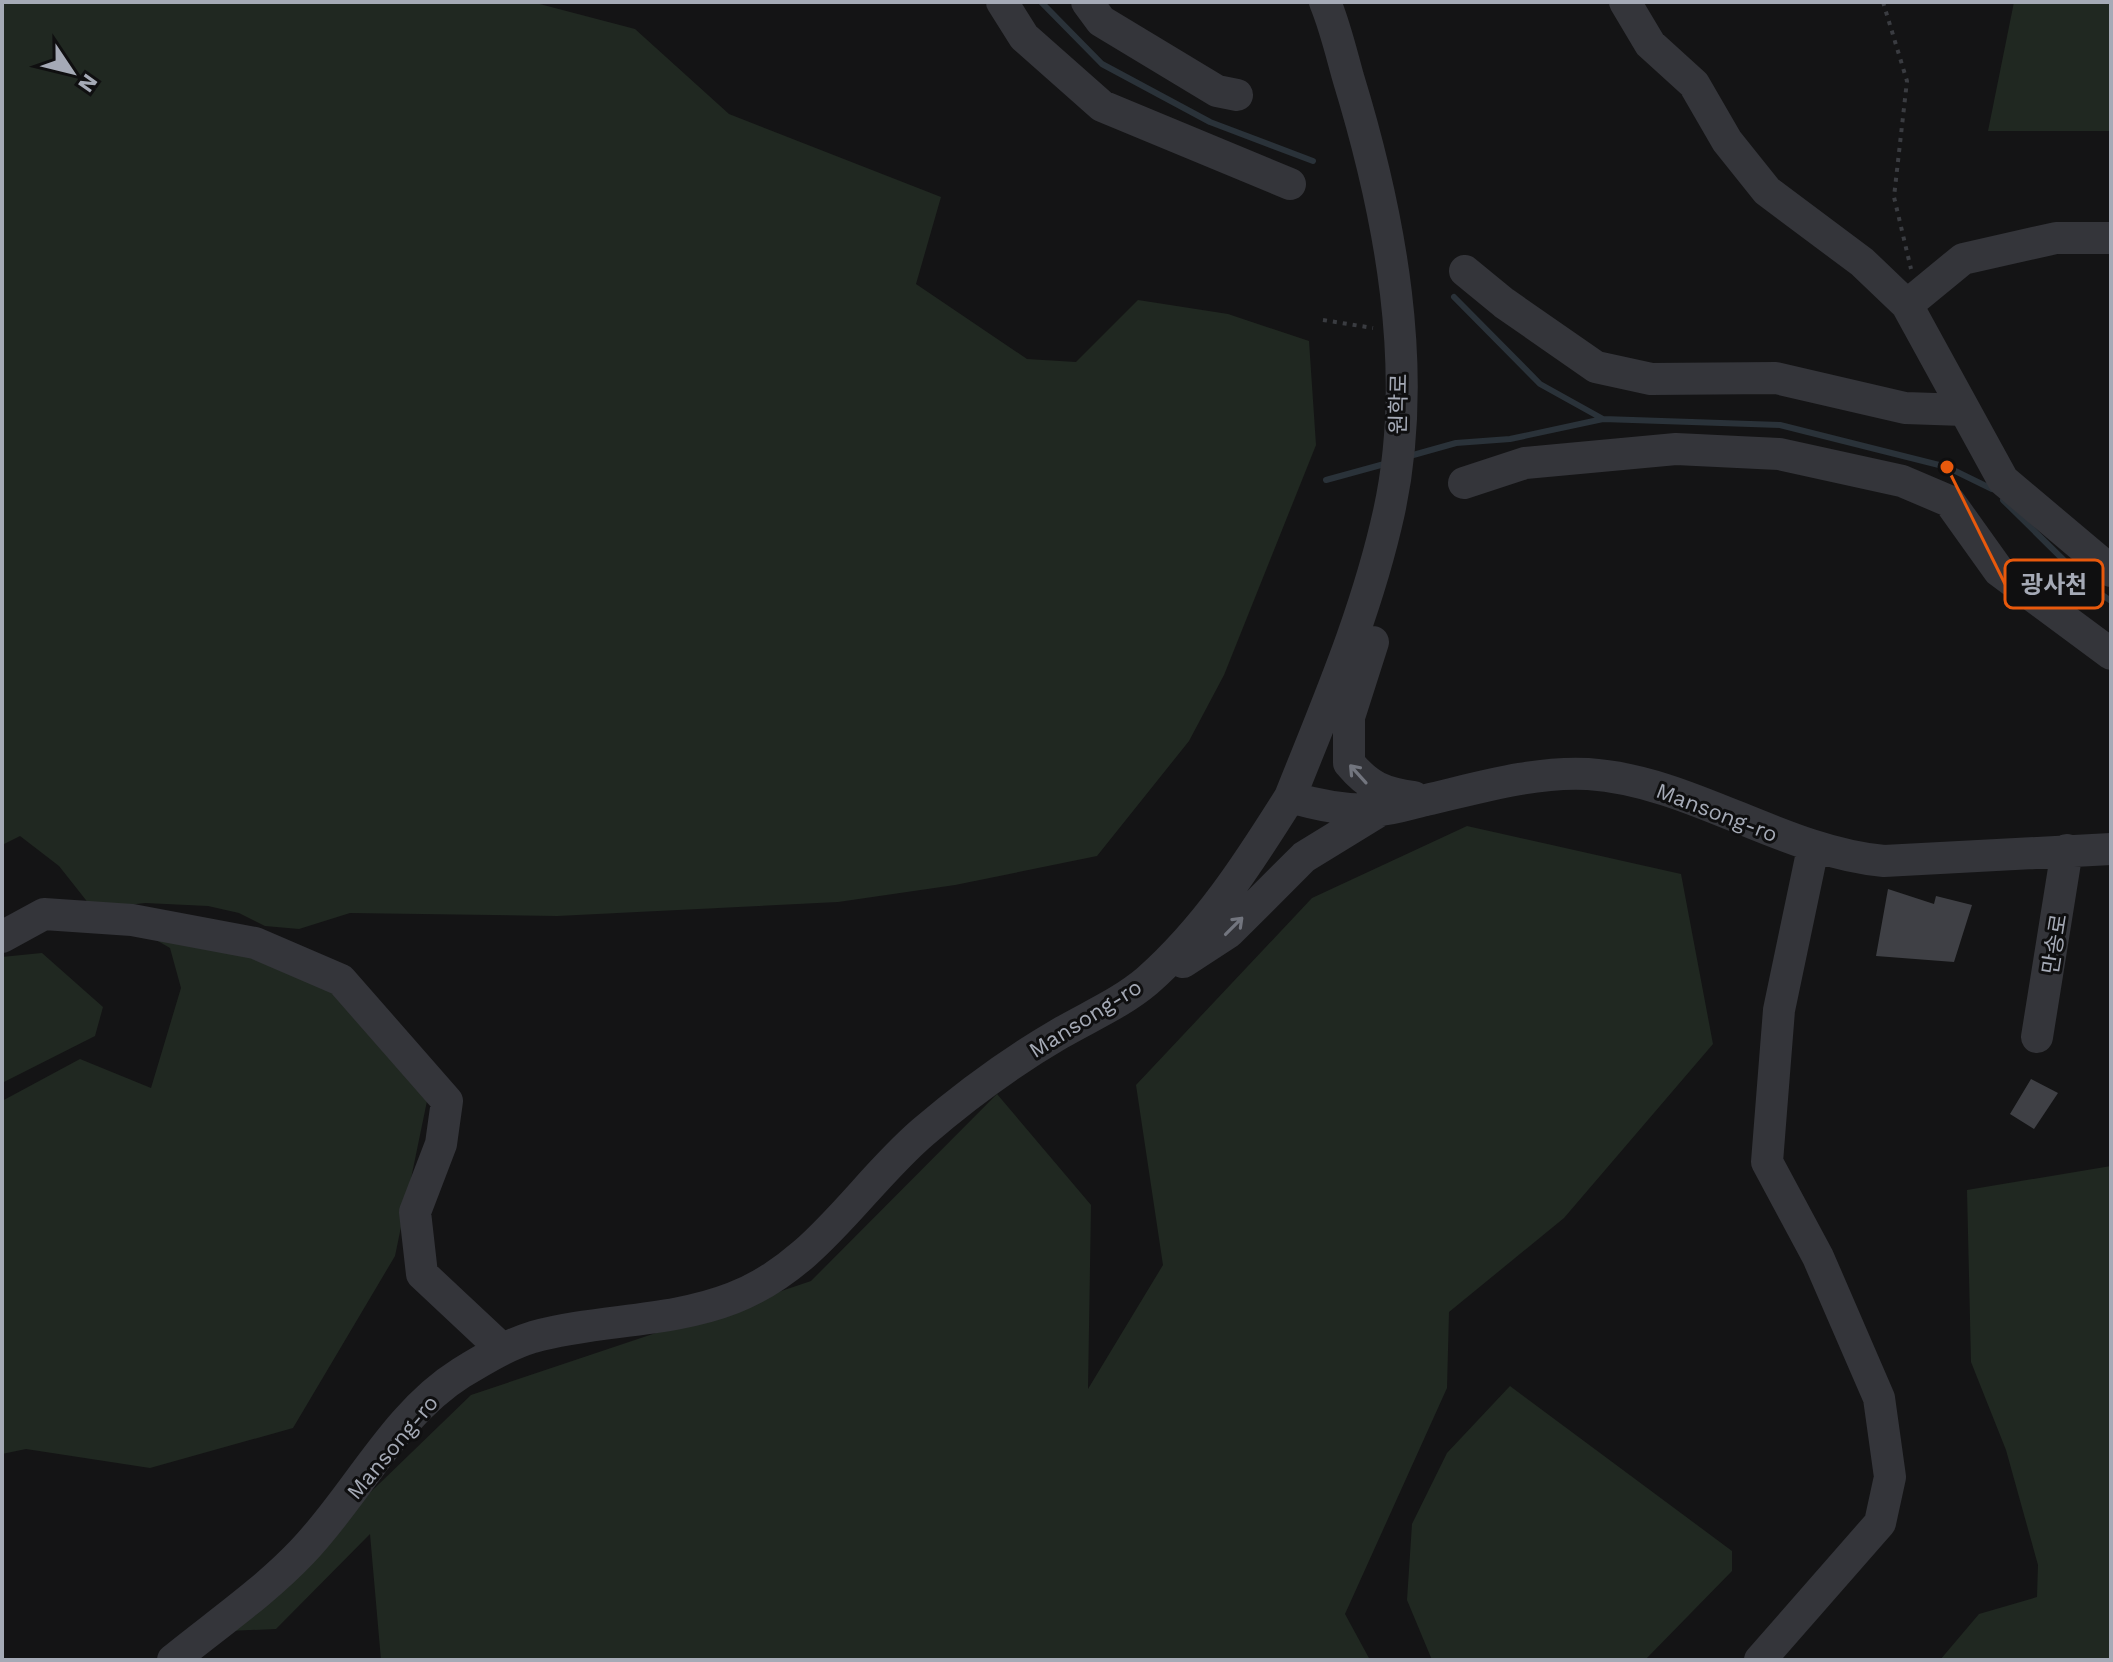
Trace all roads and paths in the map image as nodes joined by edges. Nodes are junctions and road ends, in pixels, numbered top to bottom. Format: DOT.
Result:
graph roads {
  1 [pos="1002,2"];
  2 [pos="1087,2"];
  3 [pos="1325,2"];
  4 [pos="1625,2"];
  5 [pos="1883,2"];
  6 [pos="1237,95"];
  7 [pos="1290,184"];
  8 [pos="2111,238"];
  9 [pos="1465,271"];
  10 [pos="1907,305"];
  11 [pos="1323,320"];
  12 [pos="1399,332"];
  13 [pos="1964,410"];
  14 [pos="1464,483"];
  15 [pos="1379,552"];
  16 [pos="2111,571"];
  17 [pos="2111,654"];
  18 [pos="1290,797"];
  19 [pos="1429,799"];
  20 [pos="1382,810"];
  21 [pos="1813,848"];
  22 [pos="2111,849"];
  23 [pos="2067,850"];
  24 [pos="2,937"];
  25 [pos="1145,982"];
  26 [pos="2037,1037"];
  27 [pos="502,1349"];
  28 [pos="173,1660"];
  29 [pos="1760,1660"];
  1 -- 7 [label="street"];
  2 -- 6 [label="street"];
  3 -- 12 [label="street, 원학로"];
  4 -- 10 [label="street"];
  5 -- 10 [label="path"];
  8 -- 10 [label="street"];
  9 -- 13 [label="street"];
  10 -- 13 [label="street"];
  11 -- 12 [label="path"];
  12 -- 15 [label="street, 원학로"];
  13 -- 16 [label="street"];
  14 -- 17 [label="street"];
  15 -- 18 [label="street, 원학로"];
  19 -- 15 [label="street, one-way"];
  18 -- 20 [label="street, Mansong-ro"];
  18 -- 25 [label="street, Mansong-ro"];
  19 -- 20 [label="street, Mansong-ro"];
  19 -- 21 [label="street, Mansong-ro"];
  25 -- 20 [label="street, one-way"];
  21 -- 23 [label="street, Mansong-ro"];
  21 -- 29 [label="street"];
  22 -- 23 [label="street, Mansong-ro"];
  23 -- 26 [label="street, 만송로"];
  24 -- 27 [label="street"];
  25 -- 27 [label="street, Mansong-ro"];
  27 -- 28 [label="street, Mansong-ro"];
}
